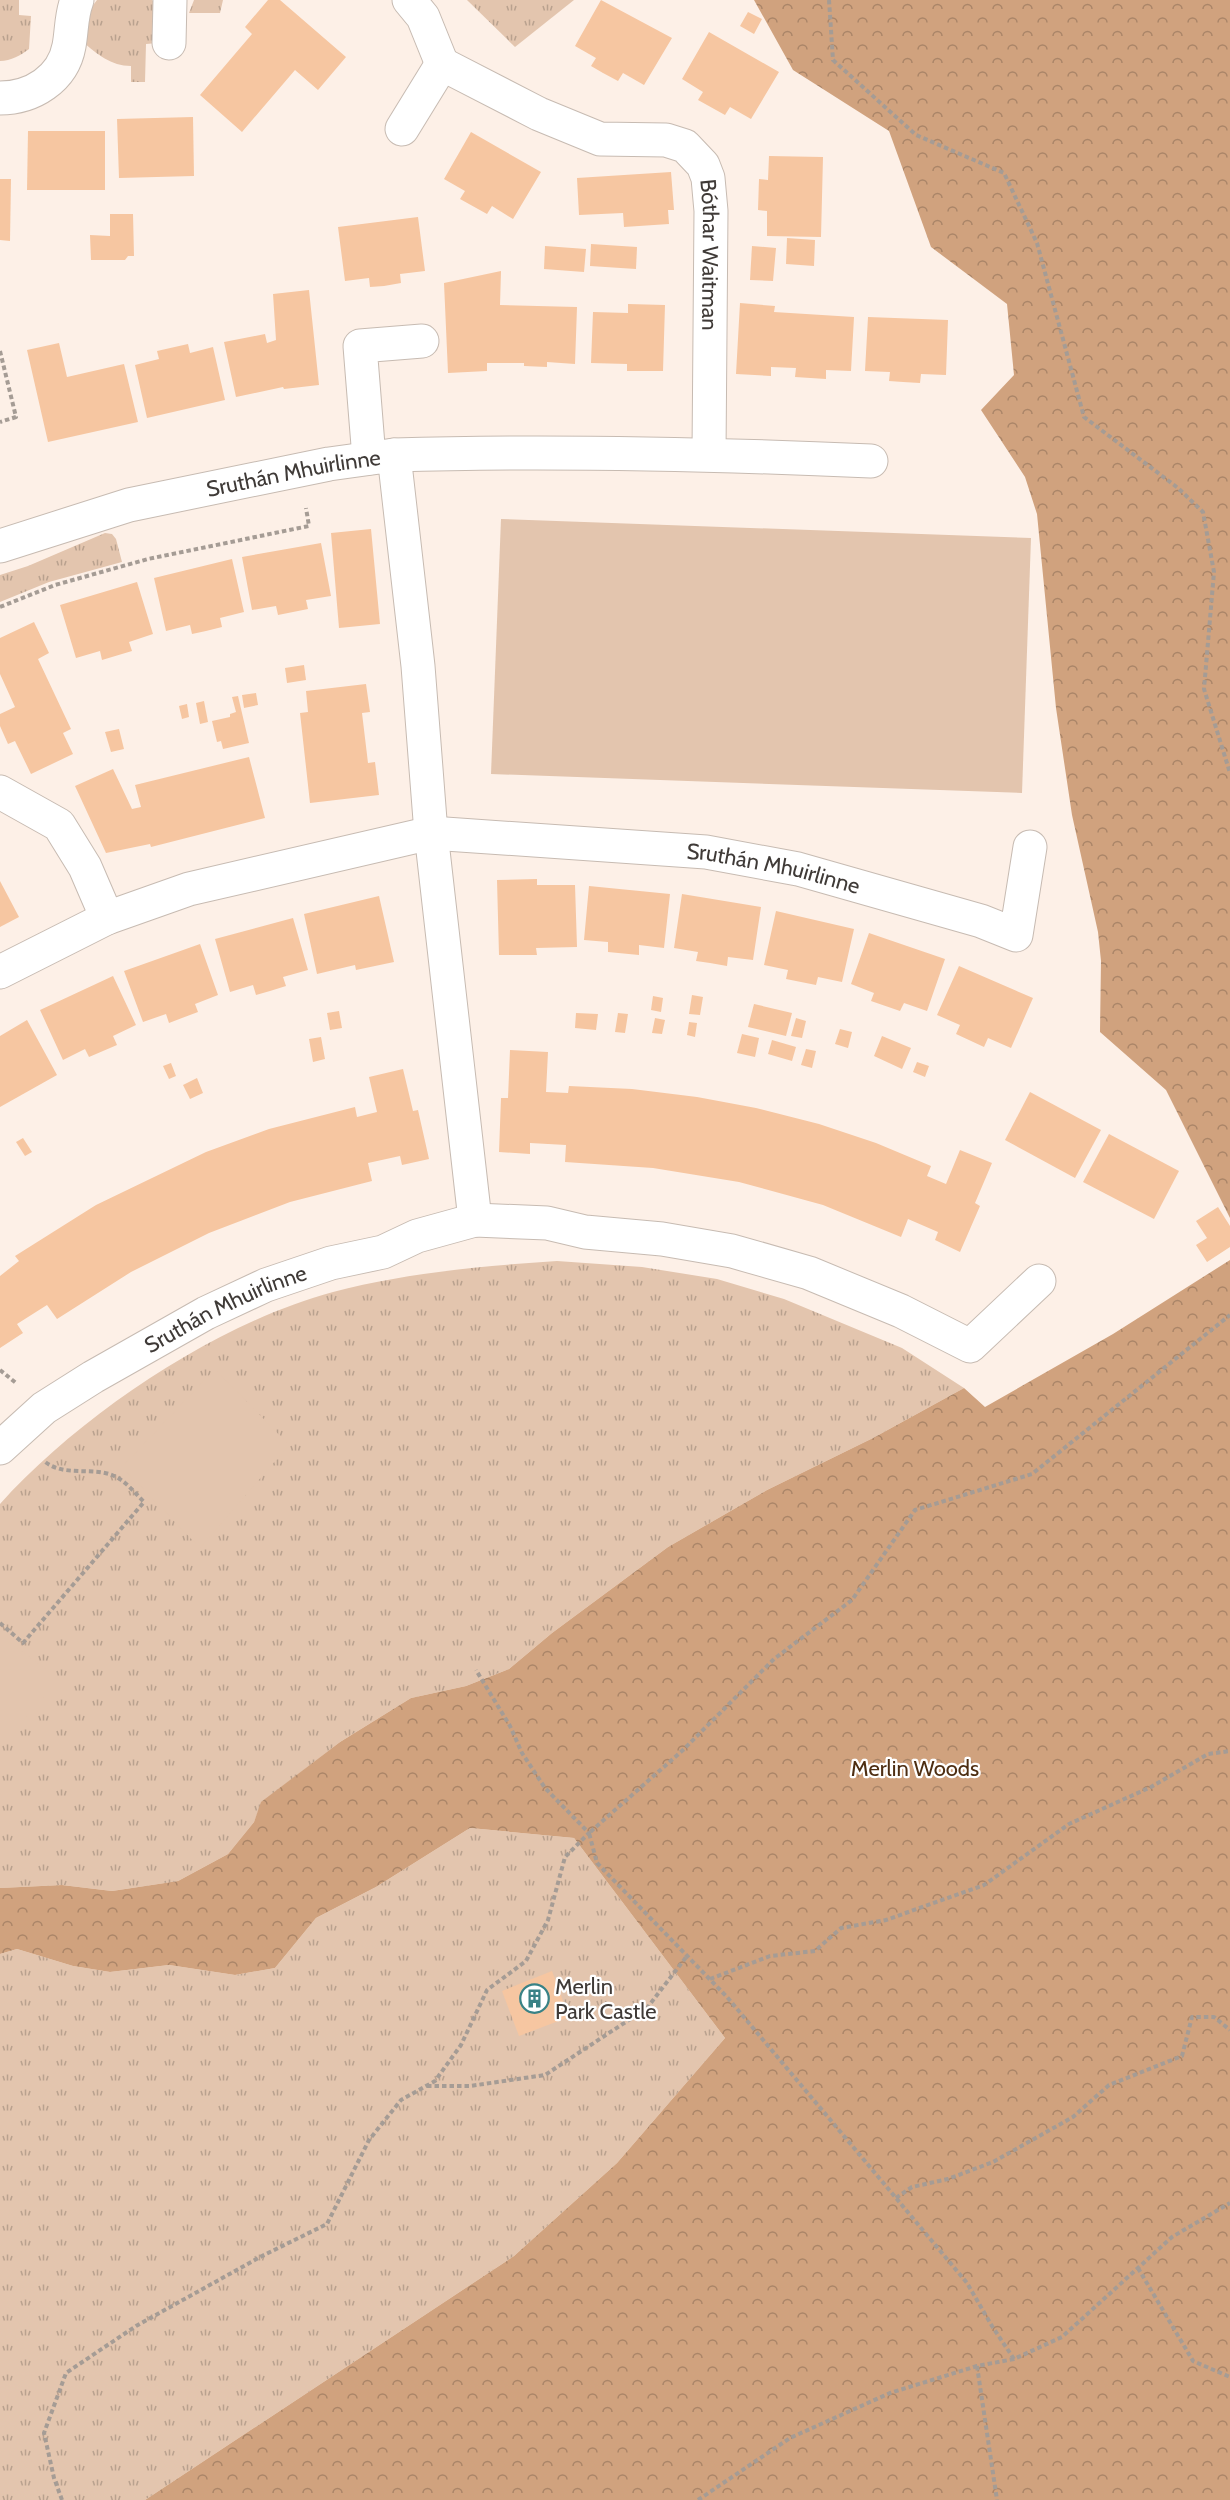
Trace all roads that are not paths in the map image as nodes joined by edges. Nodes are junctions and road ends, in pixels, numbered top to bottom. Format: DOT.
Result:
graph roads {
  1 [pos="77,0"];
  2 [pos="170,0"];
  3 [pos="409,0"];
  4 [pos="169,43"];
  5 [pos="442,64"];
  6 [pos="0,98"];
  7 [pos="402,129"];
  8 [pos="422,341"];
  9 [pos="709,454"];
  10 [pos="382,456"];
  11 [pos="870,461"];
  12 [pos="0,546"];
  13 [pos="0,792"];
  14 [pos="432,833"];
  15 [pos="1030,847"];
  16 [pos="107,918"];
  17 [pos="0,972"];
  18 [pos="476,1220"];
  19 [pos="1039,1281"];
  20 [pos="6,1442"];
  1 -- 6 [label="street"];
  2 -- 4 [label="street"];
  3 -- 5 [label="street"];
  5 -- 7 [label="street"];
  5 -- 9 [label="street, Bóthar Waitman"];
  8 -- 10 [label="street"];
  9 -- 10 [label="street"];
  9 -- 11 [label="street"];
  10 -- 12 [label="street, Sruthán Mhuirlinne"];
  10 -- 14 [label="street, Sruthán Mhuirlinne"];
  13 -- 16 [label="street"];
  14 -- 15 [label="street, Sruthán Mhuirlinne"];
  14 -- 16 [label="street, Sruthán Mhuirlinne"];
  14 -- 18 [label="street, Sruthán Mhuirlinne"];
  16 -- 17 [label="street, Sruthán Mhuirlinne"];
  18 -- 19 [label="street, Sruthán Mhuirlinne"];
  18 -- 20 [label="street, Sruthán Mhuirlinne"];
}
